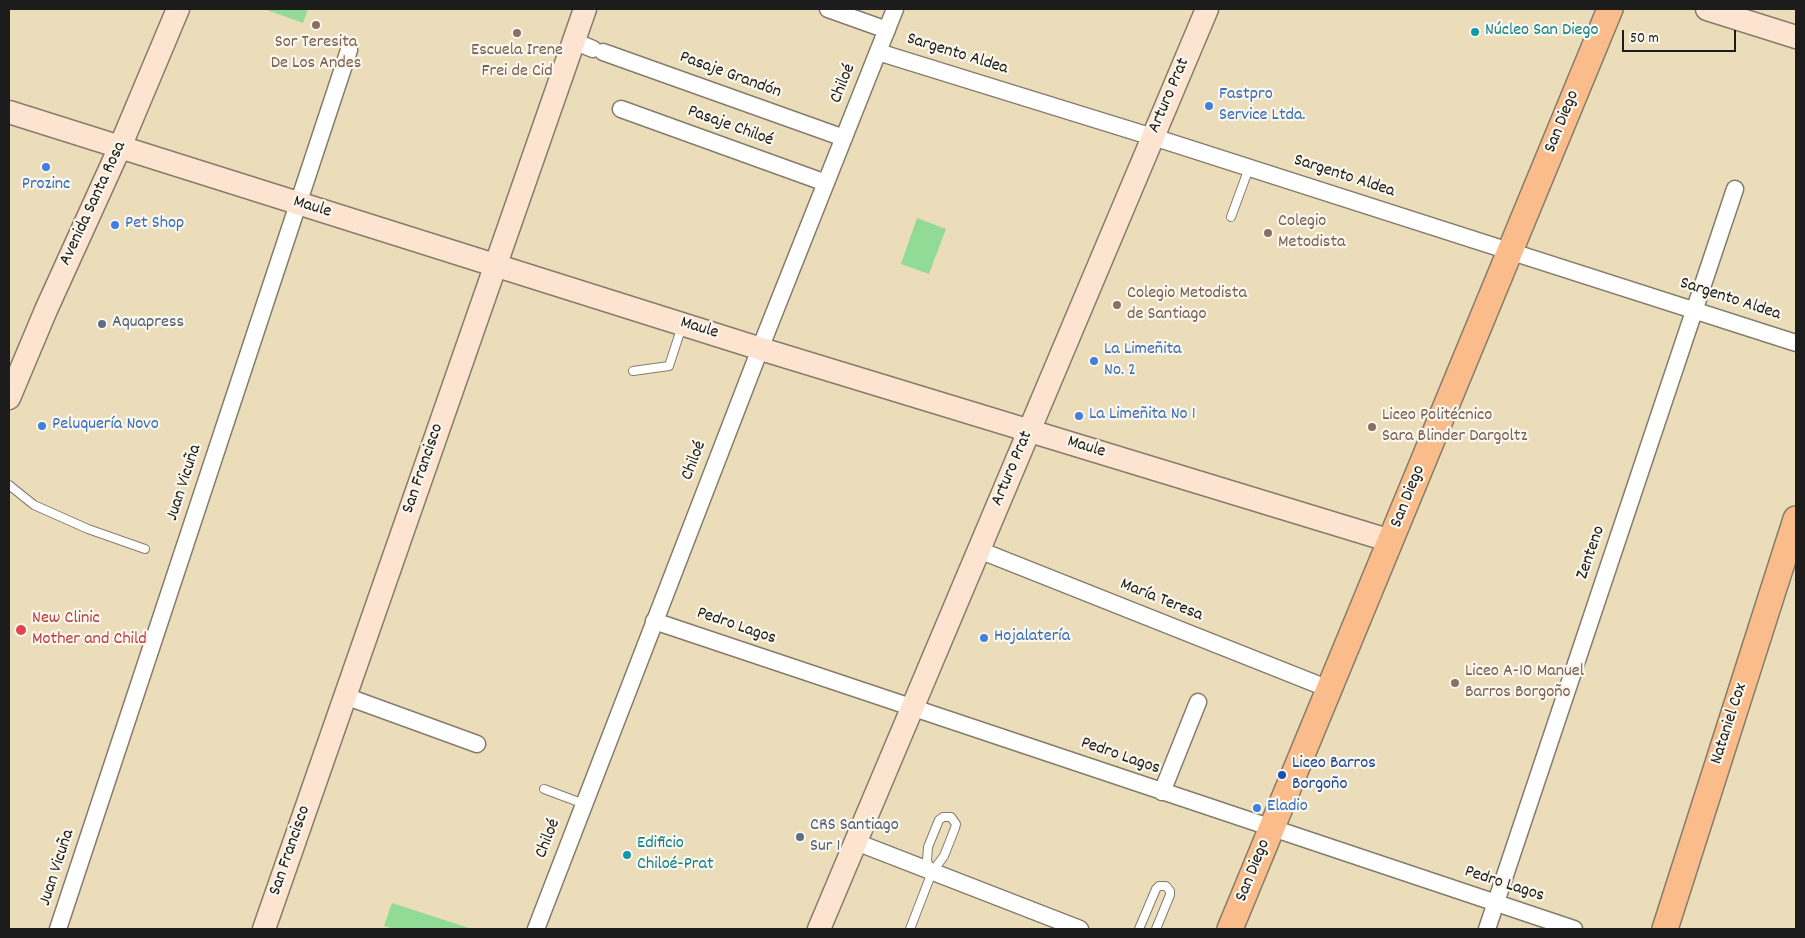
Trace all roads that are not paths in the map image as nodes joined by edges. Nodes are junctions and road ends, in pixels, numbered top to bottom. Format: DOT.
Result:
graph roads {
  1 [pos="178,9"];
  2 [pos="585,9"];
  3 [pos="828,9"];
  4 [pos="895,9"];
  5 [pos="1207,9"];
  6 [pos="1610,9"];
  7 [pos="1707,9"];
  8 [pos="887,30"];
  9 [pos="1796,37"];
  10 [pos="590,47"];
  11 [pos="349,50"];
  12 [pos="878,52"];
  13 [pos="621,109"];
  14 [pos="9,112"];
  15 [pos="1153,137"];
  16 [pos="844,138"];
  17 [pos="120,147"];
  18 [pos="1249,168"];
  19 [pos="826,183"];
  20 [pos="1735,189"];
  21 [pos="298,203"];
  22 [pos="1231,216"];
  23 [pos="1510,251"];
  24 [pos="496,265"];
  25 [pos="1695,310"];
  26 [pos="683,324"];
  27 [pos="1796,342"];
  28 [pos="761,349"];
  29 [pos="633,371"];
  30 [pos="9,398"];
  31 [pos="1029,431"];
  32 [pos="9,485"];
  33 [pos="1796,519"];
  34 [pos="1391,541"];
  35 [pos="145,549"];
  36 [pos="979,550"];
  37 [pos="654,620"];
  38 [pos="1329,690"];
  39 [pos="345,696"];
  40 [pos="1198,702"];
  41 [pos="912,707"];
  42 [pos="477,744"];
  43 [pos="544,789"];
  44 [pos="1162,792"];
  45 [pos="584,804"];
  46 [pos="1272,829"];
  47 [pos="856,842"];
  48 [pos="932,872"];
  49 [pos="1495,903"];
  50 [pos="58,929"];
  51 [pos="264,929"];
  52 [pos="536,929"];
  53 [pos="819,929"];
  54 [pos="910,929"];
  55 [pos="1080,929"];
  56 [pos="1139,929"];
  57 [pos="1156,929"];
  58 [pos="1230,929"];
  59 [pos="1487,929"];
  60 [pos="1574,929"];
  61 [pos="1665,929"];
  1 -- 17 [label="street, Avenida Santa Rosa"];
  2 -- 10 [label="street, San Francisco"];
  3 -- 8 [label="street"];
  4 -- 8 [label="street, Chiloé"];
  5 -- 15 [label="street, Arturo Prat"];
  6 -- 23 [label="main road, San Diego"];
  7 -- 9 [label="street"];
  8 -- 12 [label="street, Chiloé"];
  10 -- 16 [label="street, Pasaje Grandón"];
  10 -- 24 [label="street, San Francisco"];
  11 -- 21 [label="street, Juan Vicuña"];
  12 -- 15 [label="street, Sargento Aldea"];
  12 -- 16 [label="street, Chiloé"];
  13 -- 19 [label="street, Pasaje Chiloé"];
  14 -- 17 [label="street, Maule"];
  15 -- 18 [label="street, Sargento Aldea"];
  15 -- 31 [label="street, Arturo Prat"];
  16 -- 19 [label="street, Chiloé"];
  17 -- 21 [label="street, Maule"];
  17 -- 30 [label="street, Avenida Santa Rosa"];
  18 -- 22 [label="lane"];
  18 -- 23 [label="street, Sargento Aldea"];
  19 -- 28 [label="street, Chiloé"];
  20 -- 25 [label="street, Zenteno"];
  21 -- 24 [label="street, Maule"];
  21 -- 50 [label="street, Juan Vicuña"];
  23 -- 25 [label="street, Sargento Aldea"];
  23 -- 34 [label="main road, San Diego"];
  24 -- 26 [label="street, Maule"];
  24 -- 39 [label="street, San Francisco"];
  25 -- 27 [label="street, Sargento Aldea"];
  25 -- 49 [label="street, Zenteno"];
  26 -- 28 [label="street, Maule"];
  26 -- 29 [label="lane"];
  28 -- 31 [label="street, Maule"];
  28 -- 37 [label="street, Chiloé"];
  31 -- 34 [label="street, Maule"];
  31 -- 36 [label="street, Arturo Prat"];
  32 -- 35 [label="lane"];
  33 -- 61 [label="main road, Nataniel Cox"];
  34 -- 38 [label="main road, San Diego"];
  36 -- 38 [label="street, María Teresa"];
  36 -- 41 [label="street, Arturo Prat"];
  37 -- 41 [label="street, Pedro Lagos"];
  37 -- 45 [label="street, Chiloé"];
  38 -- 46 [label="main road, San Diego"];
  39 -- 42 [label="street"];
  39 -- 51 [label="street, San Francisco"];
  40 -- 44 [label="street"];
  41 -- 44 [label="street, Pedro Lagos"];
  41 -- 47 [label="street, Arturo Prat"];
  43 -- 45 [label="lane"];
  44 -- 46 [label="street, Pedro Lagos"];
  45 -- 52 [label="street, Chiloé"];
  46 -- 49 [label="street, Pedro Lagos"];
  46 -- 58 [label="main road, San Diego"];
  47 -- 48 [label="street"];
  47 -- 53 [label="street, Arturo Prat"];
  48 -- 48 [label="lane"];
  48 -- 54 [label="lane"];
  48 -- 55 [label="street"];
  49 -- 59 [label="street, Zenteno"];
  49 -- 60 [label="street, Pedro Lagos"];
  56 -- 57 [label="lane"];
}
